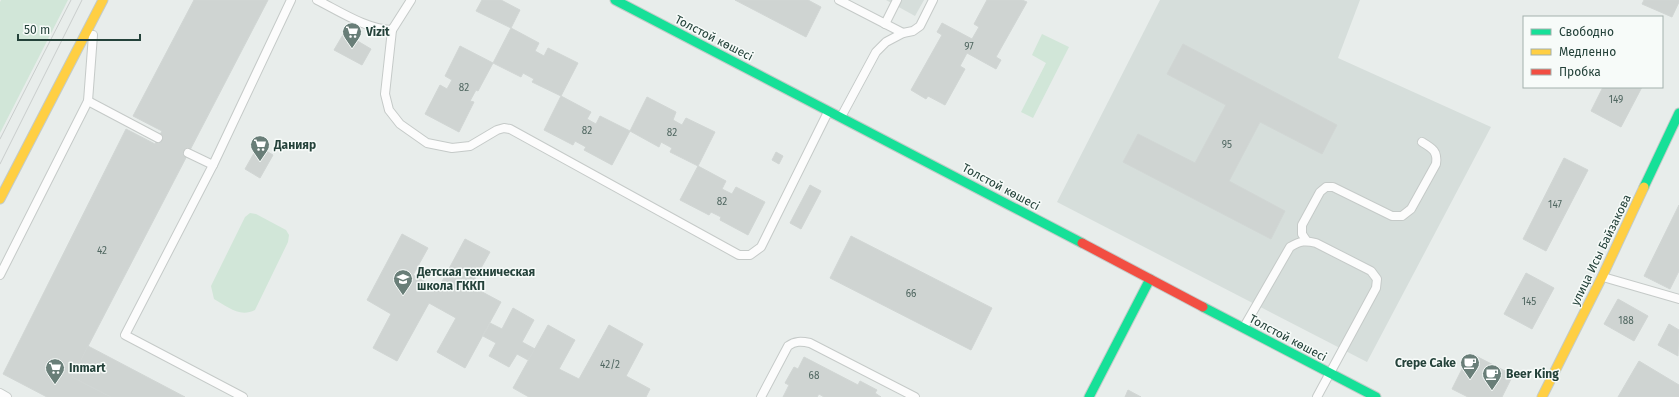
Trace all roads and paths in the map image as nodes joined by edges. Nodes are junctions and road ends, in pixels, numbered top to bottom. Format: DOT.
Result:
graph roads {
  1 [pos="103,0"];
  2 [pos="291,0"];
  3 [pos="317,0"];
  4 [pos="410,0"];
  5 [pos="615,0"];
  6 [pos="839,0"];
  7 [pos="897,0"];
  8 [pos="934,0"];
  9 [pos="94,17"];
  10 [pos="885,24"];
  11 [pos="392,30"];
  12 [pos="903,33"];
  13 [pos="88,101"];
  14 [pos="829,111"];
  15 [pos="1679,113"];
  16 [pos="841,117"];
  17 [pos="158,138"];
  18 [pos="1422,142"];
  19 [pos="188,153"];
  20 [pos="213,165"];
  21 [pos="0,199"];
  22 [pos="1306,240"];
  23 [pos="0,275"];
  24 [pos="1602,277"];
  25 [pos="1150,279"];
  26 [pos="1679,299"];
  27 [pos="1243,328"];
  28 [pos="1330,373"];
  29 [pos="0,393"];
  30 [pos="8,397"];
  31 [pos="243,397"];
  32 [pos="761,397"];
  33 [pos="916,397"];
  34 [pos="1089,397"];
  35 [pos="1317,397"];
  36 [pos="1376,397"];
  37 [pos="1542,397"];
  1 -- 9 [label="main road"];
  2 -- 20 [label="lane"];
  3 -- 11 [label="lane"];
  4 -- 11 [label="lane"];
  5 -- 14 [label="main road, Толстой көшесі"];
  6 -- 10 [label="lane"];
  7 -- 10 [label="lane"];
  8 -- 12 [label="lane"];
  9 -- 13 [label="lane"];
  9 -- 21 [label="main road"];
  10 -- 12 [label="lane"];
  11 -- 14 [label="lane"];
  12 -- 16 [label="lane"];
  13 -- 17 [label="lane"];
  13 -- 23 [label="lane"];
  14 -- 16 [label="main road, Толстой көшесі"];
  15 -- 24 [label="main road, улица Исы Байзакова"];
  16 -- 25 [label="main road, Толстой көшесі"];
  18 -- 22 [label="lane"];
  19 -- 20 [label="lane"];
  20 -- 31 [label="lane"];
  22 -- 27 [label="lane"];
  22 -- 28 [label="lane"];
  24 -- 26 [label="lane"];
  24 -- 37 [label="main road, улица Исы Байзакова"];
  25 -- 27 [label="main road, Толстой көшесі"];
  25 -- 34 [label="main road"];
  27 -- 28 [label="main road, Толстой көшесі"];
  28 -- 35 [label="lane"];
  28 -- 36 [label="main road, Толстой көшесі"];
  29 -- 30 [label="lane"];
  32 -- 33 [label="lane"];
}
